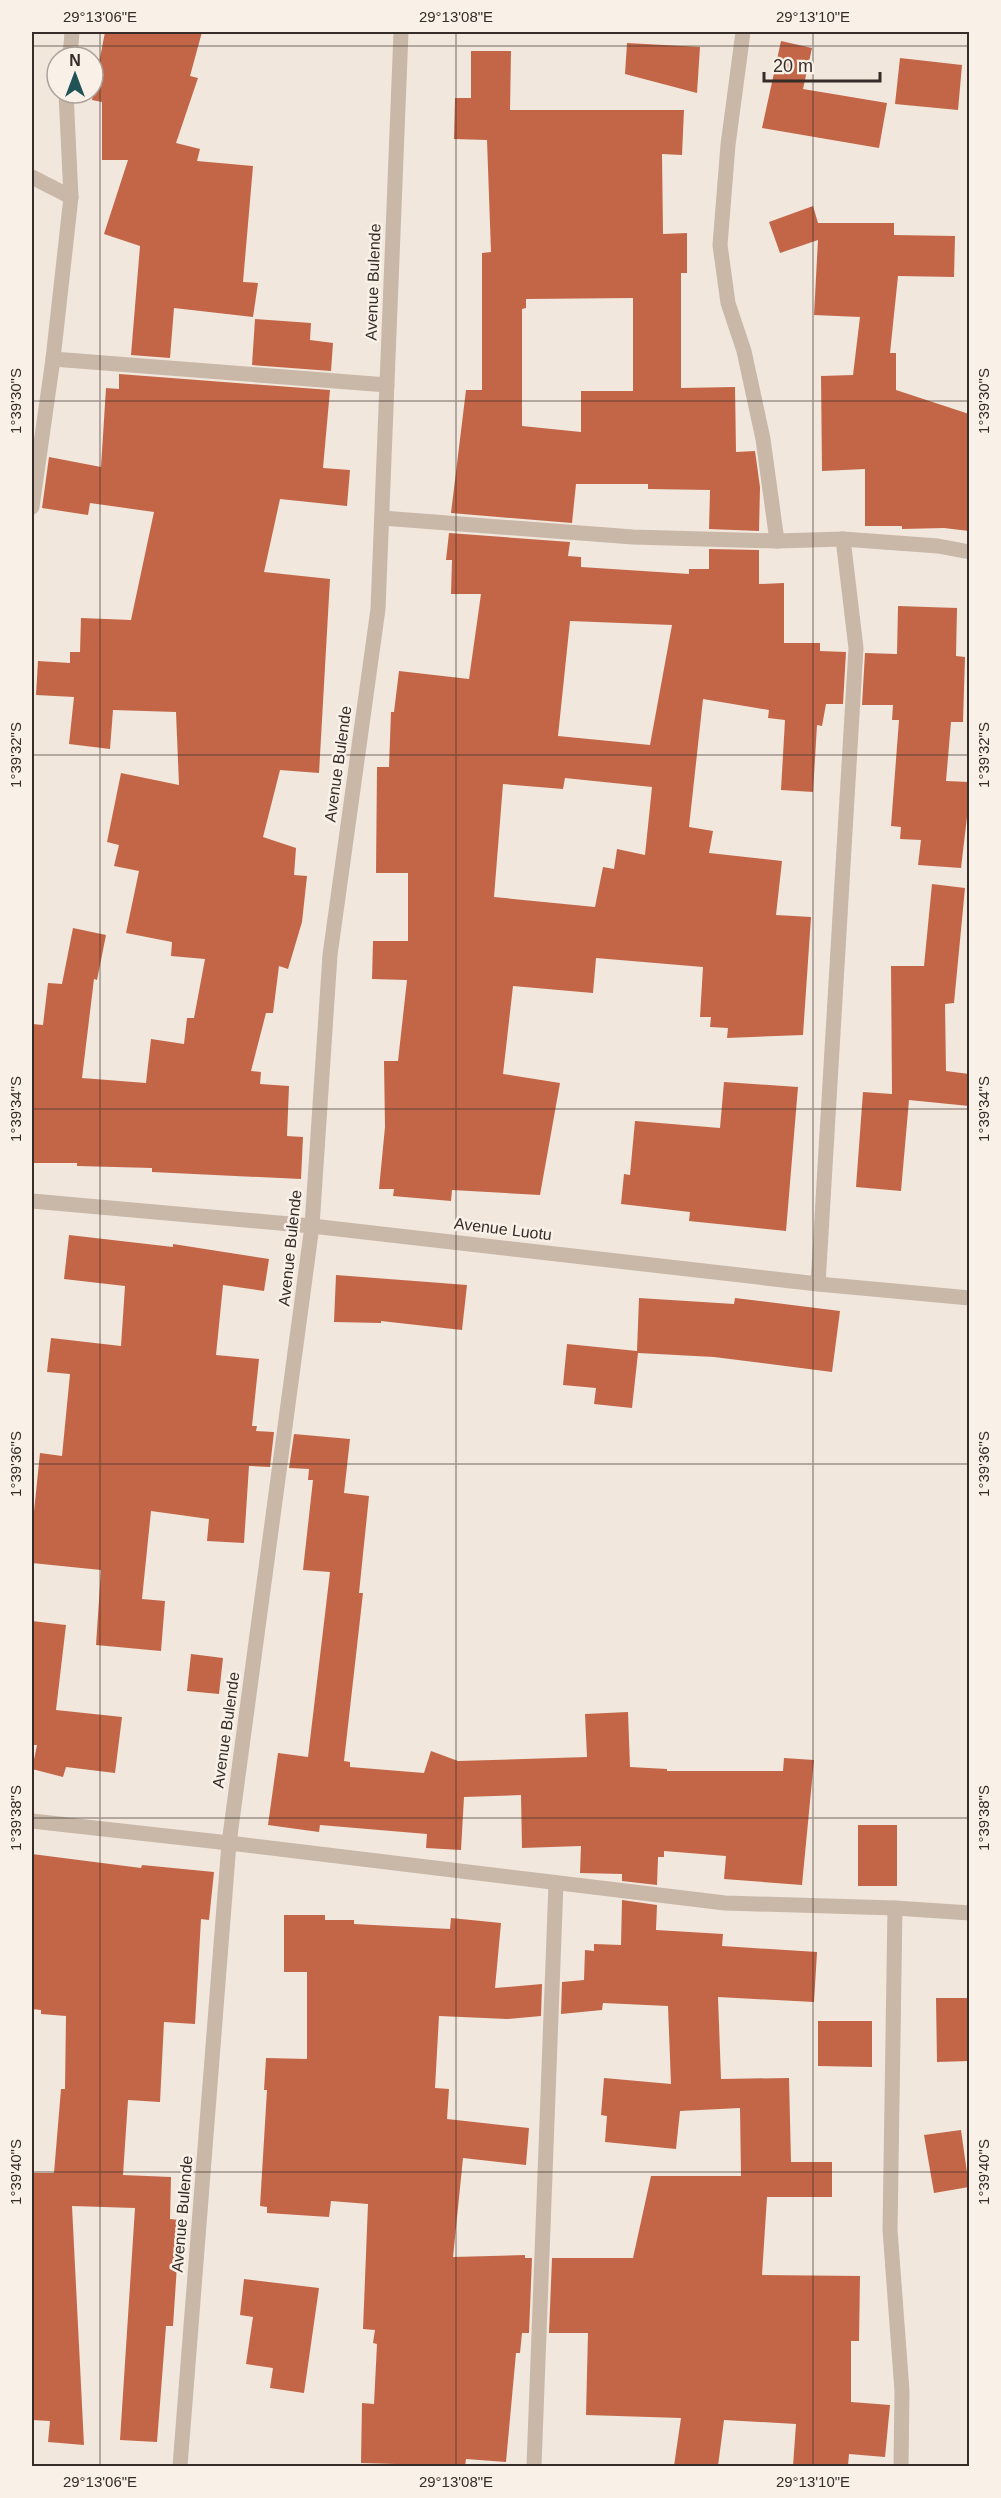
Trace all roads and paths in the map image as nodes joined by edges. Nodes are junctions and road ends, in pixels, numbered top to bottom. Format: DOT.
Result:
graph roads {
  1 [pos="401,32"];
  2 [pos="743,32"];
  3 [pos="67,105"];
  4 [pos="32,177"];
  5 [pos="71,197"];
  6 [pos="53,359"];
  7 [pos="387,385"];
  8 [pos="37,428"];
  9 [pos="32,507"];
  10 [pos="382,518"];
  11 [pos="843,539"];
  12 [pos="777,541"];
  13 [pos="969,552"];
  14 [pos="32,1201"];
  15 [pos="312,1226"];
  16 [pos="818,1284"];
  17 [pos="969,1298"];
  18 [pos="32,1821"];
  19 [pos="229,1843"];
  20 [pos="556,1883"];
  21 [pos="895,1908"];
  22 [pos="969,1913"];
  23 [pos="180,2466"];
  24 [pos="534,2466"];
  25 [pos="901,2466"];
  1 -- 7 [label="street, Avenue Bulende"];
  2 -- 12 [label="street"];
  3 -- 5 [label="street"];
  4 -- 5 [label="street"];
  5 -- 6 [label="street"];
  6 -- 7 [label="street"];
  6 -- 8 [label="street"];
  7 -- 10 [label="street, Avenue Bulende"];
  8 -- 9 [label="street"];
  10 -- 12 [label="street"];
  10 -- 15 [label="street, Avenue Bulende"];
  11 -- 12 [label="street"];
  11 -- 13 [label="street"];
  11 -- 16 [label="street"];
  14 -- 15 [label="street, Avenue Luotu"];
  15 -- 16 [label="street, Avenue Luotu"];
  15 -- 19 [label="street, Avenue Bulende"];
  16 -- 17 [label="street, Avenue Luotu"];
  18 -- 19 [label="street"];
  19 -- 20 [label="street"];
  19 -- 23 [label="street, Avenue Bulende"];
  20 -- 21 [label="street"];
  20 -- 24 [label="street"];
  21 -- 22 [label="street"];
  21 -- 25 [label="street"];
}
